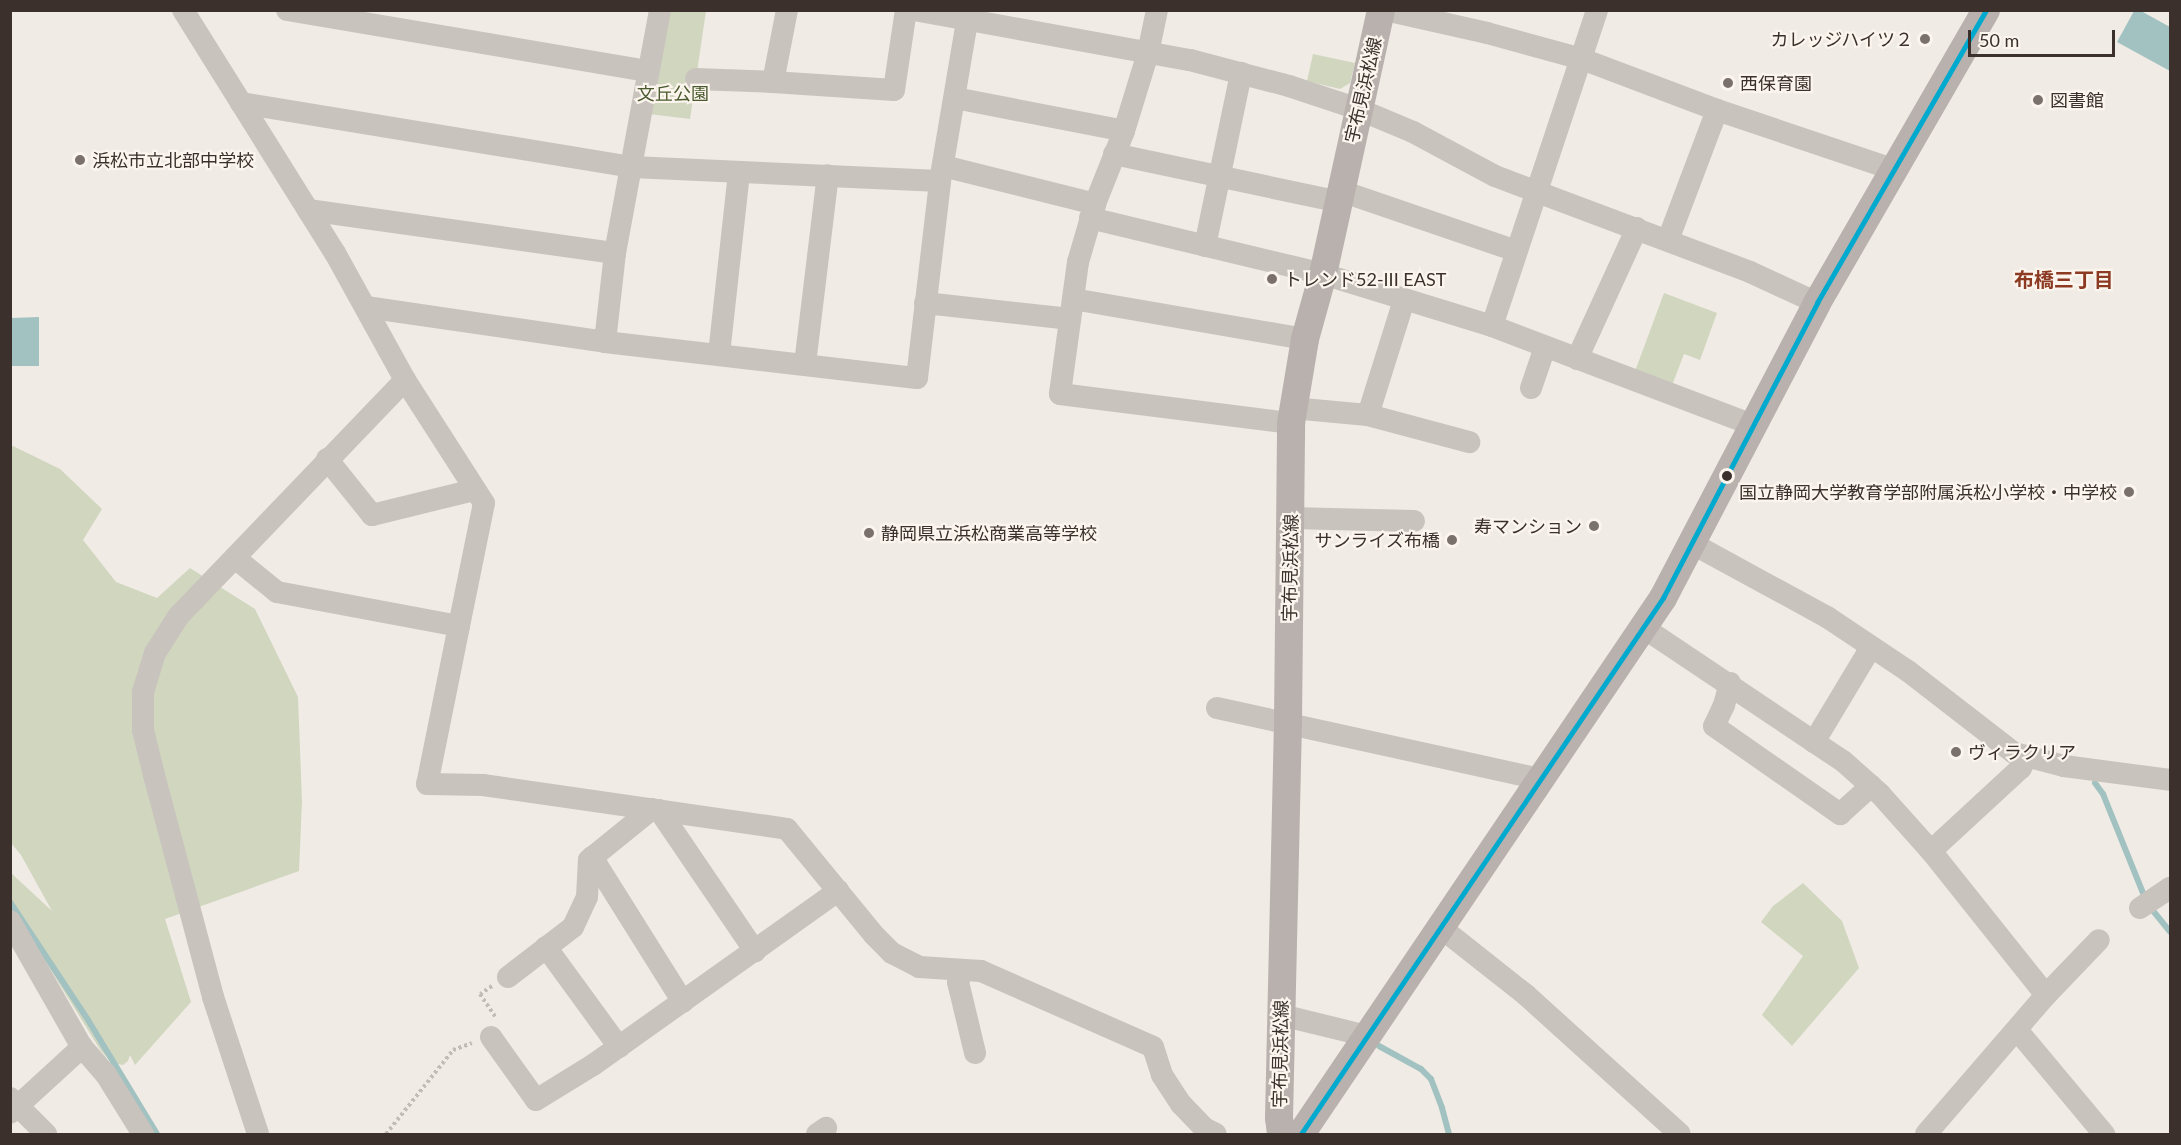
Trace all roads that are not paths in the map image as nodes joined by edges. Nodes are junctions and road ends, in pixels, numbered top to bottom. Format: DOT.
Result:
graph roads {
  1 [pos="183,10"];
  2 [pos="287,10"];
  3 [pos="660,10"];
  4 [pos="787,10"];
  5 [pos="906,10"];
  6 [pos="914,10"];
  7 [pos="1157,10"];
  8 [pos="1383,10"];
  9 [pos="1598,10"];
  10 [pos="1986,10"];
  11 [pos="968,15"];
  12 [pos="1148,53"];
  13 [pos="1582,59"];
  14 [pos="648,70"];
  15 [pos="1240,73"];
  16 [pos="696,79"];
  17 [pos="773,82"];
  18 [pos="955,98"];
  19 [pos="241,103"];
  20 [pos="1358,109"];
  21 [pos="1717,110"];
  22 [pos="1124,131"];
  23 [pos="1114,154"];
  24 [pos="632,168"];
  25 [pos="1894,170"];
  26 [pos="739,174"];
  27 [pos="941,174"];
  28 [pos="828,175"];
  29 [pos="1221,177"];
  30 [pos="1535,192"];
  31 [pos="1340,196"];
  32 [pos="308,210"];
  33 [pos="1092,211"];
  34 [pos="1637,228"];
  35 [pos="1668,240"];
  36 [pos="1205,246"];
  37 [pos="1516,250"];
  38 [pos="615,253"];
  39 [pos="1323,274"];
  40 [pos="1404,300"];
  41 [pos="925,303"];
  42 [pos="1817,303"];
  43 [pos="366,307"];
  44 [pos="1072,309"];
  45 [pos="1492,326"];
  46 [pos="1305,339"];
  47 [pos="606,342"];
  48 [pos="1545,347"];
  49 [pos="719,354"];
  50 [pos="1577,358"];
  51 [pos="805,364"];
  52 [pos="405,380"];
  53 [pos="1531,388"];
  54 [pos="1292,415"];
  55 [pos="1368,415"];
  56 [pos="1753,425"];
  57 [pos="1469,442"];
  58 [pos="327,459"];
  59 [pos="474,490"];
  60 [pos="1290,518"];
  61 [pos="1414,521"];
  62 [pos="1693,544"];
  63 [pos="235,558"];
  64 [pos="459,626"];
  65 [pos="1644,628"];
  66 [pos="1871,646"];
  67 [pos="1730,683"];
  68 [pos="1217,708"];
  69 [pos="1288,722"];
  70 [pos="1814,742"];
  71 [pos="2027,756"];
  72 [pos="1540,778"];
  73 [pos="2170,780"];
  74 [pos="1871,786"];
  75 [pos="656,809"];
  76 [pos="1931,851"];
  77 [pos="592,857"];
  78 [pos="2170,888"];
  79 [pos="838,891"];
  80 [pos="2145,905"];
  81 [pos="10,921"];
  82 [pos="1440,927"];
  83 [pos="2099,940"];
  84 [pos="546,947"];
  85 [pos="755,951"];
  86 [pos="962,970"];
  87 [pos="508,977"];
  88 [pos="2046,995"];
  89 [pos="683,1002"];
  90 [pos="1281,1015"];
  91 [pos="2018,1030"];
  92 [pos="1367,1036"];
  93 [pos="491,1037"];
  94 [pos="82,1047"];
  95 [pos="619,1047"];
  96 [pos="975,1053"];
  97 [pos="13,1106"];
  98 [pos="46,1134"];
  99 [pos="143,1134"];
  100 [pos="258,1134"];
  101 [pos="1216,1134"];
  102 [pos="1281,1134"];
  103 [pos="1301,1134"];
  104 [pos="1680,1134"];
  105 [pos="1926,1134"];
  106 [pos="2103,1134"];
  1 -- 19 [label="street"];
  2 -- 14 [label="street"];
  3 -- 14 [label="street"];
  4 -- 17 [label="street"];
  5 -- 17 [label="street"];
  6 -- 11 [label="street"];
  7 -- 12 [label="street"];
  8 -- 13 [label="street"];
  8 -- 20 [label="main road, 宇布見浜松線"];
  9 -- 13 [label="street"];
  10 -- 25 [label="main road"];
  11 -- 12 [label="street"];
  11 -- 18 [label="street"];
  12 -- 15 [label="street"];
  12 -- 22 [label="street"];
  13 -- 21 [label="street"];
  13 -- 30 [label="street"];
  14 -- 24 [label="street"];
  15 -- 20 [label="street"];
  15 -- 29 [label="street"];
  16 -- 17 [label="street"];
  18 -- 22 [label="street"];
  18 -- 27 [label="street"];
  19 -- 24 [label="street"];
  19 -- 32 [label="street"];
  20 -- 30 [label="street"];
  20 -- 31 [label="main road, 宇布見浜松線"];
  21 -- 25 [label="street"];
  21 -- 35 [label="street"];
  22 -- 23 [label="street"];
  23 -- 29 [label="street"];
  23 -- 33 [label="street"];
  24 -- 26 [label="street"];
  24 -- 38 [label="street"];
  25 -- 42 [label="main road"];
  26 -- 28 [label="street"];
  26 -- 49 [label="street"];
  27 -- 28 [label="street"];
  27 -- 33 [label="street"];
  27 -- 41 [label="street"];
  28 -- 51 [label="street"];
  29 -- 31 [label="street"];
  29 -- 36 [label="street"];
  30 -- 34 [label="street"];
  30 -- 37 [label="street"];
  31 -- 37 [label="street"];
  31 -- 39 [label="main road, 宇布見浜松線"];
  32 -- 38 [label="street"];
  32 -- 43 [label="street"];
  33 -- 36 [label="street"];
  33 -- 44 [label="street"];
  34 -- 35 [label="street"];
  34 -- 50 [label="street"];
  35 -- 42 [label="street"];
  36 -- 39 [label="street"];
  37 -- 45 [label="street"];
  38 -- 47 [label="street"];
  39 -- 40 [label="street"];
  39 -- 46 [label="main road, 宇布見浜松線"];
  40 -- 45 [label="street"];
  40 -- 55 [label="street"];
  41 -- 44 [label="street"];
  41 -- 51 [label="street"];
  42 -- 56 [label="main road"];
  43 -- 47 [label="street"];
  43 -- 52 [label="street"];
  44 -- 46 [label="street"];
  44 -- 54 [label="street"];
  45 -- 48 [label="street"];
  46 -- 54 [label="main road, 宇布見浜松線"];
  47 -- 49 [label="street"];
  48 -- 50 [label="street"];
  48 -- 53 [label="street"];
  49 -- 51 [label="street"];
  50 -- 56 [label="street"];
  52 -- 58 [label="street"];
  52 -- 59 [label="street"];
  54 -- 55 [label="street"];
  54 -- 60 [label="main road, 宇布見浜松線"];
  55 -- 57 [label="street"];
  56 -- 62 [label="main road"];
  58 -- 59 [label="street"];
  58 -- 63 [label="street"];
  59 -- 64 [label="street"];
  60 -- 61 [label="street"];
  60 -- 69 [label="main road, 宇布見浜松線"];
  62 -- 65 [label="main road"];
  62 -- 66 [label="street"];
  63 -- 64 [label="street"];
  63 -- 100 [label="street"];
  64 -- 75 [label="street"];
  65 -- 67 [label="street"];
  65 -- 72 [label="main road"];
  66 -- 70 [label="street"];
  66 -- 71 [label="street"];
  67 -- 70 [label="street"];
  67 -- 74 [label="street"];
  68 -- 69 [label="street"];
  69 -- 72 [label="street"];
  69 -- 90 [label="main road, 宇布見浜松線"];
  70 -- 74 [label="street"];
  71 -- 73 [label="street"];
  71 -- 76 [label="street"];
  72 -- 82 [label="main road"];
  74 -- 76 [label="street"];
  75 -- 77 [label="street"];
  75 -- 79 [label="street"];
  75 -- 85 [label="street"];
  76 -- 88 [label="street"];
  77 -- 84 [label="street"];
  77 -- 89 [label="street"];
  78 -- 80 [label="street"];
  79 -- 85 [label="street"];
  79 -- 86 [label="street"];
  81 -- 94 [label="street"];
  82 -- 92 [label="main road"];
  82 -- 104 [label="street"];
  83 -- 88 [label="street"];
  84 -- 87 [label="street"];
  84 -- 95 [label="street"];
  85 -- 89 [label="street"];
  86 -- 96 [label="street"];
  86 -- 101 [label="street"];
  88 -- 91 [label="street"];
  89 -- 95 [label="street"];
  90 -- 92 [label="street"];
  90 -- 102 [label="main road, 宇布見浜松線"];
  91 -- 105 [label="street"];
  91 -- 106 [label="street"];
  92 -- 103 [label="main road"];
  93 -- 95 [label="street"];
  94 -- 97 [label="street"];
  94 -- 99 [label="street"];
  97 -- 98 [label="street"];
}
